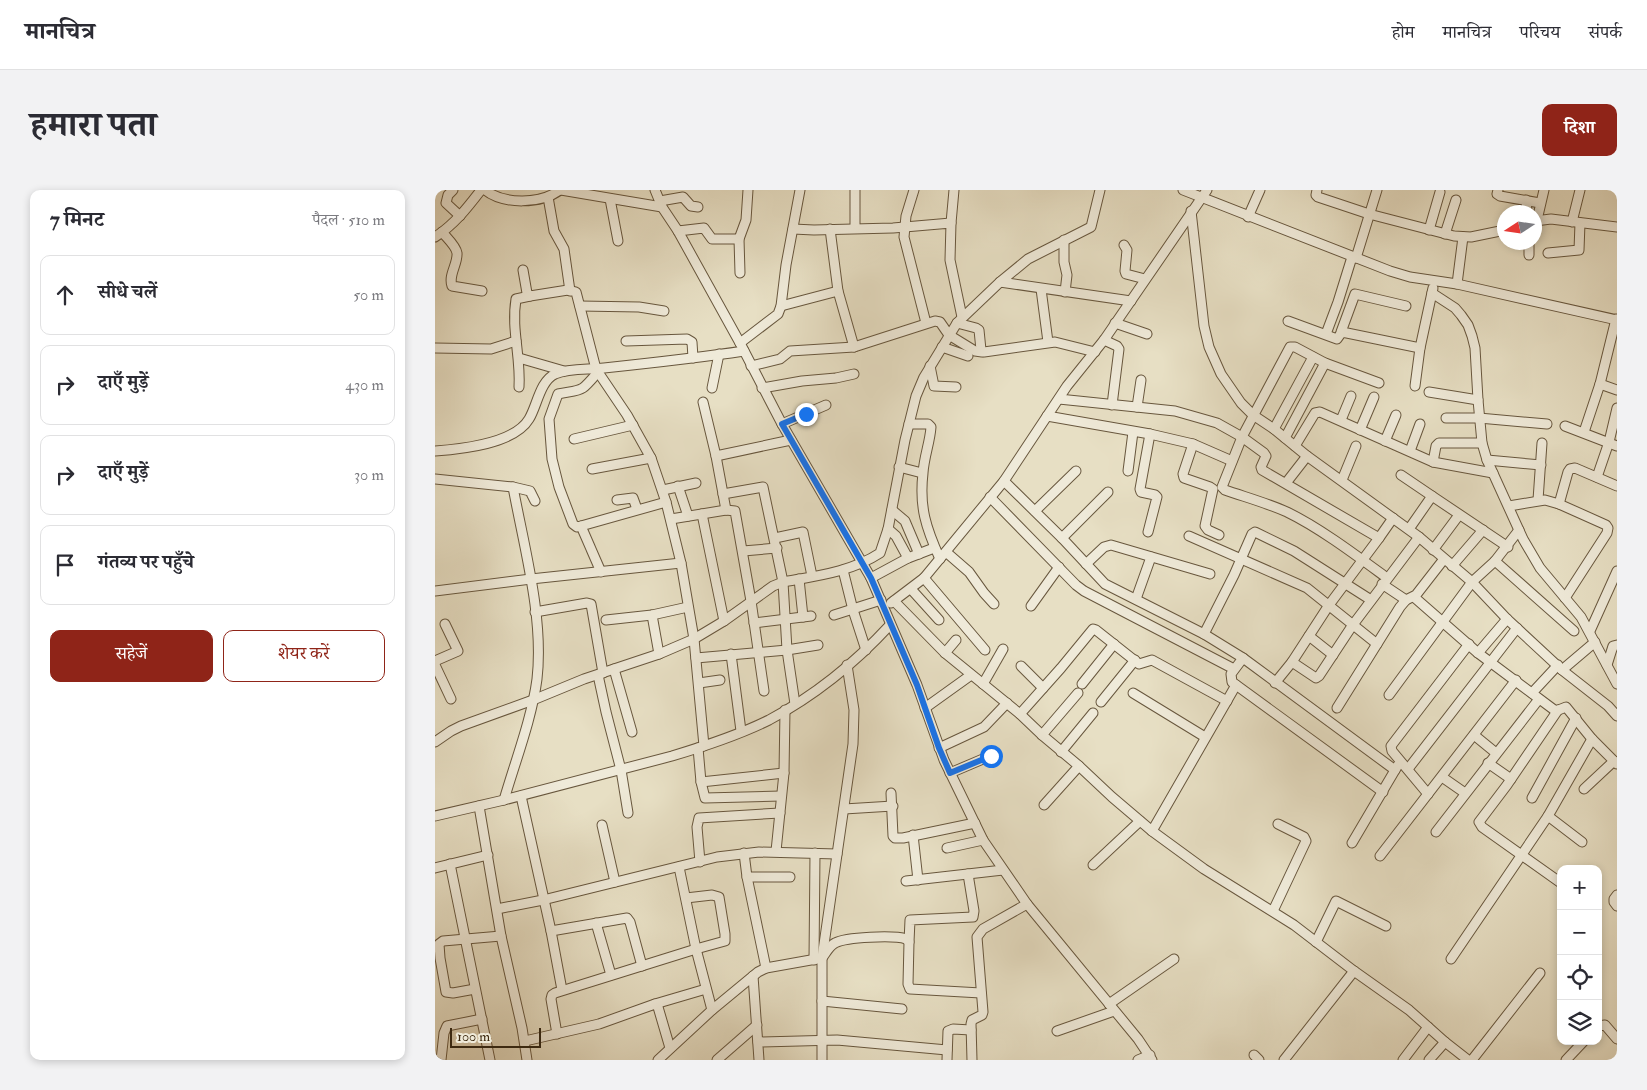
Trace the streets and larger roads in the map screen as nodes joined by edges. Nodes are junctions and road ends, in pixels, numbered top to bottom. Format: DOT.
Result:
graph roads {
  1 [pos="453,190"];
  2 [pos="483,190"];
  3 [pos="560,190"];
  4 [pos="655,190"];
  5 [pos="748,190"];
  6 [pos="800,190"];
  7 [pos="855,190"];
  8 [pos="914,190"];
  9 [pos="954,190"];
  10 [pos="1099,190"];
  11 [pos="1183,190"];
  12 [pos="1260,190"];
  13 [pos="1317,190"];
  14 [pos="1377,190"];
  15 [pos="1498,190"];
  16 [pos="1544,190"];
  17 [pos="1580,190"];
  18 [pos="1440,192"];
  19 [pos="1204,194"];
  20 [pos="1516,194"];
  21 [pos="548,197"];
  22 [pos="610,199"];
  23 [pos="1456,200"];
  24 [pos="1526,200"];
  25 [pos="661,204"];
  26 [pos="1540,204"];
  27 [pos="1526,205"];
  28 [pos="698,207"];
  29 [pos="1191,211"];
  30 [pos="1369,214"];
  31 [pos="460,216"];
  32 [pos="1248,217"];
  33 [pos="1542,220"];
  34 [pos="1576,222"];
  35 [pos="951,223"];
  36 [pos="904,226"];
  37 [pos="1617,227"];
  38 [pos="855,228"];
  39 [pos="793,229"];
  40 [pos="830,229"];
  41 [pos="1429,230"];
  42 [pos="678,231"];
  43 [pos="1497,231"];
  44 [pos="1445,234"];
  45 [pos="439,235"];
  46 [pos="1463,237"];
  47 [pos="739,239"];
  48 [pos="1064,240"];
  49 [pos="618,241"];
  50 [pos="1123,245"];
  51 [pos="1529,250"];
  52 [pos="1548,253"];
  53 [pos="1529,255"];
  54 [pos="1354,257"];
  55 [pos="523,270"];
  56 [pos="740,273"];
  57 [pos="1145,279"];
  58 [pos="1434,281"];
  59 [pos="999,282"];
  60 [pos="1457,284"];
  61 [pos="1041,289"];
  62 [pos="570,290"];
  63 [pos="838,291"];
  64 [pos="482,292"];
  65 [pos="1065,292"];
  66 [pos="1432,293"];
  67 [pos="530,296"];
  68 [pos="1131,301"];
  69 [pos="580,306"];
  70 [pos="781,306"];
  71 [pos="1406,306"];
  72 [pos="665,311"];
  73 [pos="960,320"];
  74 [pos="1617,320"];
  75 [pos="1288,321"];
  76 [pos="926,322"];
  77 [pos="1115,323"];
  78 [pos="1341,332"];
  79 [pos="1147,334"];
  80 [pos="1325,334"];
  81 [pos="949,335"];
  82 [pos="1104,340"];
  83 [pos="516,341"];
  84 [pos="626,341"];
  85 [pos="1048,342"];
  86 [pos="742,347"];
  87 [pos="854,347"];
  88 [pos="942,347"];
  89 [pos="435,348"];
  90 [pos="1420,348"];
  91 [pos="982,352"];
  92 [pos="1095,352"];
  93 [pos="719,354"];
  94 [pos="968,356"];
  95 [pos="1313,357"];
  96 [pos="519,358"];
  97 [pos="693,358"];
  98 [pos="1325,363"];
  99 [pos="751,366"];
  100 [pos="930,366"];
  101 [pos="597,371"];
  102 [pos="564,372"];
  103 [pos="854,374"];
  104 [pos="1141,380"];
  105 [pos="1379,383"];
  106 [pos="1600,384"];
  107 [pos="1415,386"];
  108 [pos="519,387"];
  109 [pos="956,387"];
  110 [pos="712,388"];
  111 [pos="762,388"];
  112 [pos="1617,390"];
  113 [pos="1429,392"];
  114 [pos="1351,396"];
  115 [pos="1374,397"];
  116 [pos="1059,399"];
  117 [pos="1478,400"];
  118 [pos="703,402"];
  119 [pos="826,405"];
  120 [pos="1112,405"];
  121 [pos="1137,407"];
  122 [pos="1617,408"];
  123 [pos="532,415"];
  124 [pos="1253,415"];
  125 [pos="1396,415"];
  126 [pos="1047,416"];
  127 [pos="1446,418"];
  128 [pos="1479,418"];
  129 [pos="549,419"];
  130 [pos="1341,420"];
  131 [pos="782,424"];
  132 [pos="909,424"];
  133 [pos="1419,424"];
  134 [pos="1547,424"];
  135 [pos="633,425"];
  136 [pos="1565,426"];
  137 [pos="1275,429"];
  138 [pos="1361,430"];
  139 [pos="1133,432"];
  140 [pos="1584,432"];
  141 [pos="1150,434"];
  142 [pos="1242,437"];
  143 [pos="1285,438"];
  144 [pos="574,439"];
  145 [pos="791,440"];
  146 [pos="1385,440"];
  147 [pos="1542,443"];
  148 [pos="1193,444"];
  149 [pos="1482,444"];
  150 [pos="1613,444"];
  151 [pos="1295,446"];
  152 [pos="1357,446"];
  153 [pos="435,451"];
  154 [pos="1410,452"];
  155 [pos="716,456"];
  156 [pos="1307,456"];
  157 [pos="651,458"];
  158 [pos="1487,460"];
  159 [pos="1232,461"];
  160 [pos="1433,462"];
  161 [pos="1541,465"];
  162 [pos="899,467"];
  163 [pos="592,469"];
  164 [pos="1076,471"];
  165 [pos="1128,471"];
  166 [pos="923,473"];
  167 [pos="1493,473"];
  168 [pos="1401,475"];
  169 [pos="1597,477"];
  170 [pos="435,479"];
  171 [pos="1003,480"];
  172 [pos="1342,480"];
  173 [pos="696,483"];
  174 [pos="1286,483"];
  175 [pos="678,486"];
  176 [pos="1617,486"];
  177 [pos="513,487"];
  178 [pos="435,488"];
  179 [pos="663,490"];
  180 [pos="1108,492"];
  181 [pos="723,494"];
  182 [pos="1432,496"];
  183 [pos="990,497"];
  184 [pos="617,500"];
  185 [pos="1538,500"];
  186 [pos="535,501"];
  187 [pos="667,502"];
  188 [pos="1559,504"];
  189 [pos="1509,506"];
  190 [pos="637,509"];
  191 [pos="725,510"];
  192 [pos="892,510"];
  193 [pos="1035,511"];
  194 [pos="703,514"];
  195 [pos="1459,515"];
  196 [pos="688,516"];
  197 [pos="1393,518"];
  198 [pos="671,519"];
  199 [pos="581,526"];
  200 [pos="888,529"];
  201 [pos="1409,530"];
  202 [pos="1483,530"];
  203 [pos="1519,530"];
  204 [pos="1148,532"];
  205 [pos="1219,535"];
  206 [pos="1189,536"];
  207 [pos="1419,537"];
  208 [pos="775,538"];
  209 [pos="1061,538"];
  210 [pos="1379,538"];
  211 [pos="1508,547"];
  212 [pos="777,548"];
  213 [pos="934,548"];
  214 [pos="1433,550"];
  215 [pos="743,552"];
  216 [pos="919,554"];
  217 [pos="943,556"];
  218 [pos="1151,557"];
  219 [pos="908,558"];
  220 [pos="1241,558"];
  221 [pos="1443,559"];
  222 [pos="1363,560"];
  223 [pos="1495,561"];
  224 [pos="681,563"];
  225 [pos="863,563"];
  226 [pos="1086,564"];
  227 [pos="1452,566"];
  228 [pos="1059,567"];
  229 [pos="843,570"];
  230 [pos="1617,571"];
  231 [pos="601,572"];
  232 [pos="1210,574"];
  233 [pos="812,576"];
  234 [pos="871,578"];
  235 [pos="924,578"];
  236 [pos="531,579"];
  237 [pos="799,579"];
  238 [pos="1385,581"];
  239 [pos="783,582"];
  240 [pos="1472,582"];
  241 [pos="1346,583"];
  242 [pos="1614,584"];
  243 [pos="911,589"];
  244 [pos="435,592"];
  245 [pos="1565,598"];
  246 [pos="1136,599"];
  247 [pos="1410,599"];
  248 [pos="1371,600"];
  249 [pos="751,601"];
  250 [pos="894,601"];
  251 [pos="883,604"];
  252 [pos="995,604"];
  253 [pos="1329,605"];
  254 [pos="1031,606"];
  255 [pos="688,607"];
  256 [pos="853,610"];
  257 [pos="535,612"];
  258 [pos="652,615"];
  259 [pos="834,616"];
  260 [pos="1507,619"];
  261 [pos="606,620"];
  262 [pos="786,620"];
  263 [pos="939,620"];
  264 [pos="724,621"];
  265 [pos="754,623"];
  266 [pos="1443,623"];
  267 [pos="445,624"];
  268 [pos="890,625"];
  269 [pos="1352,626"];
  270 [pos="1517,628"];
  271 [pos="1574,631"];
  272 [pos="1589,631"];
  273 [pos="1204,634"];
  274 [pos="1309,636"];
  275 [pos="694,639"];
  276 [pos="956,640"];
  277 [pos="1595,642"];
  278 [pos="1114,644"];
  279 [pos="1377,644"];
  280 [pos="1469,644"];
  281 [pos="818,645"];
  282 [pos="1617,645"];
  283 [pos="1003,649"];
  284 [pos="787,650"];
  285 [pos="866,650"];
  286 [pos="985,650"];
  287 [pos="757,653"];
  288 [pos="945,653"];
  289 [pos="1478,653"];
  290 [pos="659,654"];
  291 [pos="731,654"];
  292 [pos="1333,655"];
  293 [pos="696,658"];
  294 [pos="1243,658"];
  295 [pos="1135,660"];
  296 [pos="1292,662"];
  297 [pos="435,663"];
  298 [pos="1491,663"];
  299 [pos="847,665"];
  300 [pos="1607,665"];
  301 [pos="1021,666"];
  302 [pos="1560,668"];
  303 [pos="614,669"];
  304 [pos="1234,669"];
  305 [pos="601,674"];
  306 [pos="971,675"];
  307 [pos="720,680"];
  308 [pos="1516,680"];
  309 [pos="699,683"];
  310 [pos="1275,683"];
  311 [pos="983,684"];
  312 [pos="1082,684"];
  313 [pos="1617,684"];
  314 [pos="1236,685"];
  315 [pos="1043,688"];
  316 [pos="764,691"];
  317 [pos="1078,693"];
  318 [pos="1133,693"];
  319 [pos="1389,695"];
  320 [pos="1536,696"];
  321 [pos="451,698"];
  322 [pos="533,700"];
  323 [pos="1227,701"];
  324 [pos="1101,702"];
  325 [pos="1007,703"];
  326 [pos="795,704"];
  327 [pos="925,708"];
  328 [pos="1337,708"];
  329 [pos="785,710"];
  330 [pos="1558,710"];
  331 [pos="1093,713"];
  332 [pos="1020,714"];
  333 [pos="1617,716"];
  334 [pos="1576,718"];
  335 [pos="741,731"];
  336 [pos="632,732"];
  337 [pos="1041,735"];
  338 [pos="1475,735"];
  339 [pos="1205,737"];
  340 [pos="436,738"];
  341 [pos="1592,739"];
  342 [pos="701,747"];
  343 [pos="939,748"];
  344 [pos="1061,752"];
  345 [pos="1496,753"];
  346 [pos="991,756"];
  347 [pos="1400,760"];
  348 [pos="1615,762"];
  349 [pos="1488,763"];
  350 [pos="1079,766"];
  351 [pos="1407,769"];
  352 [pos="621,770"];
  353 [pos="1395,770"];
  354 [pos="784,773"];
  355 [pos="950,773"];
  356 [pos="1442,776"];
  357 [pos="1511,779"];
  358 [pos="701,782"];
  359 [pos="1583,789"];
  360 [pos="1383,792"];
  361 [pos="891,793"];
  362 [pos="1465,793"];
  363 [pos="1428,794"];
  364 [pos="521,796"];
  365 [pos="781,796"];
  366 [pos="1532,798"];
  367 [pos="504,800"];
  368 [pos="1044,805"];
  369 [pos="479,806"];
  370 [pos="893,806"];
  371 [pos="844,809"];
  372 [pos="628,813"];
  373 [pos="780,813"];
  374 [pos="435,816"];
  375 [pos="1548,816"];
  376 [pos="1140,821"];
  377 [pos="975,823"];
  378 [pos="1278,824"];
  379 [pos="602,825"];
  380 [pos="1153,831"];
  381 [pos="1436,832"];
  382 [pos="913,835"];
  383 [pos="983,840"];
  384 [pos="1582,842"];
  385 [pos="1353,843"];
  386 [pos="947,848"];
  387 [pos="776,851"];
  388 [pos="744,853"];
  389 [pos="815,853"];
  390 [pos="837,854"];
  391 [pos="488,855"];
  392 [pos="1381,856"];
  393 [pos="1522,856"];
  394 [pos="700,862"];
  395 [pos="450,864"];
  396 [pos="1093,865"];
  397 [pos="679,866"];
  398 [pos="435,868"];
  399 [pos="1003,870"];
  400 [pos="968,874"];
  401 [pos="747,876"];
  402 [pos="790,877"];
  403 [pos="918,880"];
  404 [pos="1557,880"];
  405 [pos="906,881"];
  406 [pos="615,882"];
  407 [pos="1617,895"];
  408 [pos="686,898"];
  409 [pos="543,900"];
  410 [pos="1027,904"];
  411 [pos="1617,906"];
  412 [pos="497,909"];
  413 [pos="1273,911"];
  414 [pos="596,923"];
  415 [pos="1386,926"];
  416 [pos="551,931"];
  417 [pos="501,936"];
  418 [pos="465,940"];
  419 [pos="909,942"];
  420 [pos="1316,942"];
  421 [pos="696,949"];
  422 [pos="437,959"];
  423 [pos="818,959"];
  424 [pos="1174,959"];
  425 [pos="1451,959"];
  426 [pos="642,966"];
  427 [pos="766,968"];
  428 [pos="1354,971"];
  429 [pos="1540,973"];
  430 [pos="611,975"];
  431 [pos="753,976"];
  432 [pos="475,988"];
  433 [pos="706,989"];
  434 [pos="562,990"];
  435 [pos="981,993"];
  436 [pos="822,1001"];
  437 [pos="655,1004"];
  438 [pos="1112,1008"];
  439 [pos="902,1009"];
  440 [pos="712,1010"];
  441 [pos="482,1019"];
  442 [pos="1602,1024"];
  443 [pos="757,1025"];
  444 [pos="1428,1027"];
  445 [pos="971,1030"];
  446 [pos="1057,1031"];
  447 [pos="557,1034"];
  448 [pos="1617,1039"];
  449 [pos="821,1040"];
  450 [pos="525,1041"];
  451 [pos="758,1042"];
  452 [pos="1445,1042"];
  453 [pos="1580,1045"];
  454 [pos="670,1048"];
  455 [pos="947,1050"];
  456 [pos="1151,1057"];
  457 [pos="441,1060"];
  458 [pos="490,1060"];
  459 [pos="526,1060"];
  460 [pos="659,1060"];
  461 [pos="717,1060"];
  462 [pos="759,1060"];
  463 [pos="822,1060"];
  464 [pos="947,1060"];
  465 [pos="972,1060"];
  466 [pos="1138,1060"];
  467 [pos="1284,1060"];
  468 [pos="1403,1060"];
  469 [pos="1429,1060"];
  470 [pos="1468,1060"];
  471 [pos="1472,1060"];
  472 [pos="1566,1060"];
  1 -- 31 [label="street"];
  2 -- 21 [label="street"];
  2 -- 31 [label="street"];
  3 -- 21 [label="street"];
  3 -- 22 [label="street"];
  4 -- 25 [label="street"];
  5 -- 47 [label="street"];
  6 -- 39 [label="street"];
  7 -- 38 [label="street"];
  8 -- 36 [label="street"];
  9 -- 35 [label="street"];
  10 -- 48 [label="street"];
  11 -- 19 [label="street"];
  12 -- 32 [label="street"];
  13 -- 30 [label="street"];
  14 -- 30 [label="street"];
  15 -- 20 [label="street"];
  16 -- 26 [label="street"];
  17 -- 34 [label="street"];
  18 -- 41 [label="street"];
  19 -- 29 [label="street"];
  19 -- 32 [label="street"];
  20 -- 24 [label="street"];
  21 -- 62 [label="street"];
  22 -- 25 [label="street"];
  22 -- 49 [label="street"];
  23 -- 44 [label="street"];
  24 -- 26 [label="street"];
  24 -- 27 [label="street"];
  25 -- 28 [label="street"];
  25 -- 42 [label="street"];
  29 -- 57 [label="street"];
  29 -- 124 [label="street"];
  30 -- 41 [label="street"];
  30 -- 54 [label="street"];
  31 -- 45 [label="street"];
  32 -- 54 [label="street"];
  33 -- 34 [label="street"];
  34 -- 37 [label="street"];
  34 -- 52 [label="street"];
  35 -- 36 [label="street"];
  35 -- 73 [label="street"];
  36 -- 38 [label="street"];
  36 -- 76 [label="street"];
  38 -- 40 [label="street"];
  39 -- 40 [label="street"];
  39 -- 70 [label="street"];
  40 -- 63 [label="street"];
  41 -- 44 [label="street"];
  42 -- 47 [label="street"];
  42 -- 86 [label="street"];
  43 -- 46 [label="street"];
  44 -- 46 [label="street"];
  45 -- 64 [label="street"];
  46 -- 60 [label="street"];
  47 -- 56 [label="street"];
  48 -- 59 [label="street"];
  48 -- 65 [label="street"];
  50 -- 57 [label="street"];
  51 -- 53 [label="street"];
  54 -- 58 [label="street"];
  54 -- 80 [label="street"];
  55 -- 67 [label="street"];
  57 -- 68 [label="street"];
  58 -- 60 [label="street"];
  58 -- 66 [label="street"];
  59 -- 61 [label="street"];
  59 -- 73 [label="street"];
  60 -- 74 [label="street"];
  61 -- 65 [label="street"];
  61 -- 85 [label="street"];
  62 -- 67 [label="street"];
  62 -- 69 [label="street"];
  63 -- 70 [label="street"];
  63 -- 87 [label="street"];
  65 -- 68 [label="street"];
  66 -- 90 [label="street"];
  66 -- 117 [label="street"];
  67 -- 83 [label="street"];
  68 -- 77 [label="street"];
  69 -- 72 [label="street"];
  69 -- 101 [label="street"];
  70 -- 86 [label="street"];
  71 -- 78 [label="street"];
  73 -- 81 [label="street"];
  73 -- 91 [label="street"];
  74 -- 106 [label="street"];
  75 -- 80 [label="street"];
  76 -- 81 [label="street"];
  76 -- 87 [label="street"];
  77 -- 79 [label="street"];
  77 -- 82 [label="street"];
  78 -- 80 [label="street"];
  78 -- 90 [label="street"];
  81 -- 88 [label="street"];
  81 -- 91 [label="street"];
  82 -- 92 [label="street"];
  82 -- 120 [label="street"];
  83 -- 89 [label="street"];
  83 -- 96 [label="street"];
  84 -- 97 [label="street"];
  85 -- 91 [label="street"];
  85 -- 92 [label="street"];
  86 -- 93 [label="street"];
  86 -- 99 [label="street"];
  87 -- 99 [label="street"];
  88 -- 94 [label="street"];
  88 -- 100 [label="street"];
  90 -- 107 [label="street"];
  92 -- 116 [label="street"];
  93 -- 97 [label="street"];
  93 -- 110 [label="street"];
  95 -- 98 [label="street"];
  95 -- 124 [label="street"];
  95 -- 137 [label="street"];
  96 -- 102 [label="street"];
  96 -- 108 [label="street"];
  97 -- 101 [label="street"];
  98 -- 105 [label="street"];
  98 -- 143 [label="street"];
  99 -- 111 [label="street"];
  100 -- 109 [label="street"];
  100 -- 132 [label="street"];
  101 -- 102 [label="street"];
  101 -- 129 [label="street"];
  101 -- 135 [label="street"];
  102 -- 123 [label="street"];
  103 -- 111 [label="street"];
  104 -- 121 [label="street"];
  106 -- 112 [label="street"];
  106 -- 140 [label="street"];
  111 -- 131 [label="street"];
  113 -- 117 [label="street"];
  114 -- 130 [label="street"];
  115 -- 138 [label="street"];
  116 -- 120 [label="street"];
  116 -- 126 [label="street"];
  117 -- 128 [label="street"];
  118 -- 155 [label="street"];
  119 -- 131 [label="street"];
  120 -- 121 [label="street"];
  121 -- 142 [label="street"];
  122 -- 150 [label="street"];
  123 -- 129 [label="street"];
  123 -- 153 [label="street"];
  124 -- 137 [label="street"];
  124 -- 142 [label="street"];
  125 -- 146 [label="street"];
  126 -- 139 [label="street"];
  126 -- 171 [label="street"];
  127 -- 128 [label="street"];
  128 -- 134 [label="street"];
  128 -- 149 [label="street"];
  129 -- 199 [label="street"];
  130 -- 138 [label="street"];
  130 -- 151 [label="street"];
  131 -- 145 [label="street"];
  132 -- 162 [label="street"];
  132 -- 166 [label="street"];
  133 -- 154 [label="street"];
  135 -- 144 [label="street"];
  135 -- 157 [label="street"];
  136 -- 140 [label="street"];
  137 -- 143 [label="street"];
  138 -- 146 [label="street"];
  139 -- 141 [label="street"];
  139 -- 165 [label="street"];
  140 -- 150 [label="street"];
  141 -- 148 [label="street"];
  141 -- 204 [label="street"];
  142 -- 159 [label="street"];
  142 -- 174 [label="street"];
  143 -- 151 [label="street"];
  145 -- 155 [label="street"];
  145 -- 225 [label="street"];
  146 -- 154 [label="street"];
  147 -- 161 [label="street"];
  148 -- 159 [label="street"];
  148 -- 205 [label="street"];
  149 -- 158 [label="street"];
  149 -- 160 [label="street"];
  150 -- 169 [label="street"];
  151 -- 156 [label="street"];
  152 -- 172 [label="street"];
  154 -- 160 [label="street"];
  155 -- 181 [label="street"];
  156 -- 172 [label="street"];
  156 -- 174 [label="street"];
  157 -- 163 [label="street"];
  157 -- 179 [label="street"];
  158 -- 161 [label="street"];
  158 -- 167 [label="street"];
  159 -- 222 [label="street"];
  160 -- 167 [label="street"];
  161 -- 185 [label="street"];
  162 -- 166 [label="street"];
  162 -- 192 [label="street"];
  164 -- 193 [label="street"];
  166 -- 213 [label="street"];
  167 -- 189 [label="street"];
  168 -- 182 [label="street"];
  169 -- 176 [label="street"];
  169 -- 188 [label="street"];
  170 -- 177 [label="street"];
  170 -- 178 [label="street"];
  171 -- 183 [label="street"];
  171 -- 193 [label="street"];
  172 -- 197 [label="street"];
  173 -- 175 [label="street"];
  174 -- 210 [label="street"];
  175 -- 179 [label="street"];
  175 -- 196 [label="street"];
  177 -- 186 [label="street"];
  177 -- 236 [label="street"];
  179 -- 187 [label="street"];
  180 -- 209 [label="street"];
  181 -- 191 [label="street"];
  181 -- 208 [label="street"];
  182 -- 195 [label="street"];
  182 -- 201 [label="street"];
  183 -- 217 [label="street"];
  183 -- 228 [label="street"];
  184 -- 190 [label="street"];
  185 -- 188 [label="street"];
  185 -- 189 [label="street"];
  187 -- 190 [label="street"];
  187 -- 198 [label="street"];
  188 -- 245 [label="street"];
  189 -- 203 [label="street"];
  190 -- 199 [label="street"];
  191 -- 194 [label="street"];
  191 -- 215 [label="street"];
  192 -- 200 [label="street"];
  192 -- 216 [label="street"];
  193 -- 209 [label="street"];
  194 -- 196 [label="street"];
  194 -- 264 [label="street"];
  195 -- 202 [label="street"];
  195 -- 214 [label="street"];
  196 -- 198 [label="street"];
  197 -- 201 [label="street"];
  197 -- 210 [label="street"];
  198 -- 224 [label="street"];
  199 -- 231 [label="street"];
  200 -- 219 [label="street"];
  200 -- 225 [label="street"];
  201 -- 207 [label="street"];
  202 -- 211 [label="street"];
  202 -- 227 [label="street"];
  203 -- 211 [label="street"];
  203 -- 245 [label="street"];
  206 -- 220 [label="street"];
  207 -- 214 [label="street"];
  207 -- 238 [label="street"];
  208 -- 212 [label="street"];
  208 -- 233 [label="street"];
  209 -- 226 [label="street"];
  210 -- 222 [label="street"];
  211 -- 223 [label="street"];
  212 -- 215 [label="street"];
  212 -- 239 [label="street"];
  213 -- 216 [label="street"];
  213 -- 217 [label="street"];
  214 -- 221 [label="street"];
  215 -- 249 [label="street"];
  216 -- 219 [label="street"];
  217 -- 235 [label="street"];
  217 -- 252 [label="street"];
  218 -- 226 [label="street"];
  218 -- 232 [label="street"];
  218 -- 246 [label="street"];
  219 -- 234 [label="street"];
  220 -- 241 [label="street"];
  220 -- 253 [label="street"];
  220 -- 273 [label="street"];
  221 -- 227 [label="street"];
  221 -- 247 [label="street"];
  222 -- 238 [label="street"];
  222 -- 241 [label="street"];
  223 -- 240 [label="street"];
  223 -- 271 [label="street"];
  224 -- 231 [label="street"];
  224 -- 255 [label="street"];
  225 -- 229 [label="street"];
  225 -- 234 [label="street"];
  226 -- 246 [label="street"];
  227 -- 240 [label="street"];
  228 -- 254 [label="street"];
  228 -- 304 [label="street"];
  229 -- 233 [label="street"];
  229 -- 256 [label="street"];
  230 -- 242 [label="street"];
  231 -- 236 [label="street"];
  233 -- 237 [label="street"];
  234 -- 251 [label="street"];
  235 -- 243 [label="street"];
  235 -- 286 [label="street"];
  236 -- 244 [label="street"];
  236 -- 257 [label="street"];
  237 -- 239 [label="street"];
  237 -- 262 [label="street"];
  238 -- 247 [label="street"];
  238 -- 248 [label="street"];
  239 -- 249 [label="street"];
  239 -- 262 [label="street"];
  240 -- 260 [label="street"];
  240 -- 266 [label="street"];
  241 -- 248 [label="street"];
  241 -- 253 [label="street"];
  242 -- 272 [label="street"];
  243 -- 250 [label="street"];
  243 -- 263 [label="street"];
  245 -- 272 [label="street"];
  246 -- 273 [label="street"];
  247 -- 266 [label="street"];
  247 -- 279 [label="street"];
  248 -- 269 [label="street"];
  249 -- 264 [label="street"];
  249 -- 265 [label="street"];
  250 -- 251 [label="street"];
  250 -- 288 [label="street"];
  251 -- 256 [label="street"];
  251 -- 268 [label="street"];
  253 -- 269 [label="street"];
  253 -- 274 [label="street"];
  255 -- 258 [label="street"];
  255 -- 275 [label="street"];
  256 -- 259 [label="street"];
  256 -- 285 [label="street"];
  257 -- 305 [label="street"];
  257 -- 322 [label="street"];
  258 -- 261 [label="street"];
  258 -- 290 [label="street"];
  260 -- 270 [label="street"];
  260 -- 289 [label="street"];
  262 -- 265 [label="street"];
  262 -- 284 [label="street"];
  264 -- 275 [label="street"];
  265 -- 287 [label="street"];
  266 -- 280 [label="street"];
  266 -- 319 [label="street"];
  267 -- 297 [label="street"];
  268 -- 285 [label="street"];
  268 -- 327 [label="street"];
  269 -- 279 [label="street"];
  269 -- 292 [label="street"];
  270 -- 298 [label="street"];
  270 -- 302 [label="street"];
  272 -- 277 [label="street"];
  273 -- 294 [label="street"];
  274 -- 292 [label="street"];
  274 -- 296 [label="street"];
  275 -- 290 [label="street"];
  275 -- 293 [label="street"];
  276 -- 288 [label="street"];
  277 -- 300 [label="street"];
  277 -- 302 [label="street"];
  278 -- 295 [label="street"];
  278 -- 312 [label="street"];
  278 -- 315 [label="street"];
  279 -- 328 [label="street"];
  280 -- 289 [label="street"];
  280 -- 347 [label="street"];
  281 -- 284 [label="street"];
  282 -- 300 [label="street"];
  283 -- 311 [label="street"];
  284 -- 287 [label="street"];
  284 -- 326 [label="street"];
  285 -- 299 [label="street"];
  287 -- 291 [label="street"];
  287 -- 316 [label="street"];
  288 -- 306 [label="street"];
  289 -- 298 [label="street"];
  290 -- 303 [label="street"];
  291 -- 293 [label="street"];
  291 -- 335 [label="street"];
  292 -- 296 [label="street"];
  293 -- 309 [label="street"];
  294 -- 304 [label="street"];
  294 -- 310 [label="street"];
  295 -- 323 [label="street"];
  295 -- 324 [label="street"];
  296 -- 310 [label="street"];
  297 -- 321 [label="street"];
  298 -- 308 [label="street"];
  298 -- 351 [label="street"];
  299 -- 326 [label="street"];
  299 -- 371 [label="street"];
  300 -- 313 [label="street"];
  301 -- 315 [label="street"];
  302 -- 320 [label="street"];
  302 -- 333 [label="street"];
  303 -- 305 [label="street"];
  303 -- 336 [label="street"];
  304 -- 314 [label="street"];
  305 -- 322 [label="street"];
  305 -- 352 [label="street"];
  306 -- 311 [label="street"];
  306 -- 327 [label="street"];
  307 -- 309 [label="street"];
  308 -- 320 [label="street"];
  308 -- 338 [label="street"];
  309 -- 342 [label="street"];
  310 -- 353 [label="street"];
  311 -- 325 [label="street"];
  314 -- 323 [label="street"];
  314 -- 360 [label="street"];
  315 -- 332 [label="street"];
  317 -- 337 [label="street"];
  318 -- 339 [label="street"];
  320 -- 330 [label="street"];
  320 -- 345 [label="street"];
  322 -- 340 [label="street"];
  322 -- 367 [label="street"];
  323 -- 339 [label="street"];
  325 -- 332 [label="street"];
  325 -- 343 [label="street"];
  326 -- 329 [label="street"];
  327 -- 343 [label="street"];
  329 -- 335 [label="street"];
  329 -- 354 [label="street"];
  330 -- 334 [label="street"];
  330 -- 357 [label="street"];
  331 -- 344 [label="street"];
  332 -- 337 [label="street"];
  334 -- 341 [label="street"];
  334 -- 366 [label="street"];
  335 -- 342 [label="street"];
  337 -- 344 [label="street"];
  338 -- 345 [label="street"];
  338 -- 356 [label="street"];
  339 -- 380 [label="street"];
  341 -- 348 [label="street"];
  341 -- 375 [label="street"];
  342 -- 352 [label="street"];
  342 -- 358 [label="street"];
  343 -- 355 [label="street"];
  344 -- 350 [label="street"];
  345 -- 349 [label="street"];
  346 -- 355 [label="street"];
  347 -- 351 [label="street"];
  347 -- 353 [label="street"];
  348 -- 359 [label="street"];
  349 -- 357 [label="street"];
  349 -- 362 [label="street"];
  350 -- 368 [label="street"];
  350 -- 376 [label="street"];
  351 -- 363 [label="street"];
  352 -- 364 [label="street"];
  352 -- 372 [label="street"];
  353 -- 360 [label="street"];
  354 -- 358 [label="street"];
  354 -- 365 [label="street"];
  355 -- 377 [label="street"];
  356 -- 362 [label="street"];
  356 -- 363 [label="street"];
  357 -- 393 [label="street"];
  358 -- 365 [label="street"];
  360 -- 385 [label="street"];
  361 -- 370 [label="street"];
  362 -- 381 [label="street"];
  363 -- 392 [label="street"];
  364 -- 367 [label="street"];
  364 -- 409 [label="street"];
  365 -- 373 [label="street"];
  367 -- 369 [label="street"];
  369 -- 374 [label="street"];
  369 -- 391 [label="street"];
  370 -- 371 [label="street"];
  370 -- 382 [label="street"];
  371 -- 390 [label="street"];
  373 -- 387 [label="street"];
  373 -- 394 [label="street"];
  375 -- 384 [label="street"];
  375 -- 393 [label="street"];
  376 -- 380 [label="street"];
  376 -- 396 [label="street"];
  377 -- 382 [label="street"];
  377 -- 383 [label="street"];
  378 -- 413 [label="street"];
  379 -- 406 [label="street"];
  380 -- 413 [label="street"];
  382 -- 403 [label="street"];
  383 -- 386 [label="street"];
  383 -- 399 [label="street"];
  387 -- 388 [label="street"];
  387 -- 389 [label="street"];
  388 -- 394 [label="street"];
  388 -- 401 [label="street"];
  389 -- 390 [label="street"];
  389 -- 423 [label="street"];
  390 -- 423 [label="street"];
  391 -- 395 [label="street"];
  391 -- 412 [label="street"];
  393 -- 404 [label="street"];
  393 -- 425 [label="street"];
  394 -- 397 [label="street"];
  395 -- 398 [label="street"];
  395 -- 418 [label="street"];
  397 -- 406 [label="street"];
  397 -- 408 [label="street"];
  399 -- 400 [label="street"];
  399 -- 410 [label="street"];
  400 -- 403 [label="street"];
  400 -- 419 [label="street"];
  401 -- 402 [label="street"];
  401 -- 427 [label="street"];
  403 -- 405 [label="street"];
  406 -- 409 [label="street"];
  407 -- 411 [label="street"];
  408 -- 421 [label="street"];
  408 -- 421 [label="street"];
  409 -- 412 [label="street"];
  409 -- 416 [label="street"];
  410 -- 435 [label="street"];
  410 -- 438 [label="street"];
  412 -- 417 [label="street"];
  413 -- 420 [label="street"];
  414 -- 416 [label="street"];
  414 -- 426 [label="street"];
  414 -- 430 [label="street"];
  415 -- 420 [label="street"];
  416 -- 434 [label="street"];
  417 -- 418 [label="street"];
  417 -- 450 [label="street"];
  418 -- 422 [label="street"];
  418 -- 432 [label="street"];
  419 -- 423 [label="street"];
  419 -- 435 [label="street"];
  420 -- 428 [label="street"];
  421 -- 426 [label="street"];
  421 -- 433 [label="street"];
  422 -- 432 [label="street"];
  423 -- 427 [label="street"];
  423 -- 436 [label="street"];
  424 -- 438 [label="street"];
  426 -- 430 [label="street"];
  427 -- 431 [label="street"];
  428 -- 444 [label="street"];
  428 -- 467 [label="street"];
  429 -- 471 [label="street"];
  430 -- 434 [label="street"];
  431 -- 440 [label="street"];
  431 -- 443 [label="street"];
  432 -- 441 [label="street"];
  433 -- 437 [label="street"];
  433 -- 440 [label="street"];
  434 -- 447 [label="street"];
  435 -- 445 [label="street"];
  436 -- 439 [label="street"];
  436 -- 449 [label="street"];
  437 -- 447 [label="street"];
  437 -- 454 [label="street"];
  438 -- 446 [label="street"];
  438 -- 456 [label="street"];
  440 -- 454 [label="street"];
  441 -- 457 [label="street"];
  441 -- 458 [label="street"];
  442 -- 448 [label="street"];
  443 -- 451 [label="street"];
  443 -- 461 [label="street"];
  444 -- 452 [label="street"];
  444 -- 468 [label="street"];
  445 -- 455 [label="street"];
  445 -- 465 [label="street"];
  447 -- 450 [label="street"];
  449 -- 451 [label="street"];
  449 -- 455 [label="street"];
  449 -- 463 [label="street"];
  450 -- 459 [label="street"];
  451 -- 462 [label="street"];
  452 -- 469 [label="street"];
  452 -- 470 [label="street"];
  453 -- 472 [label="street"];
  454 -- 460 [label="street"];
  455 -- 464 [label="street"];
  456 -- 466 [label="street"];
}
